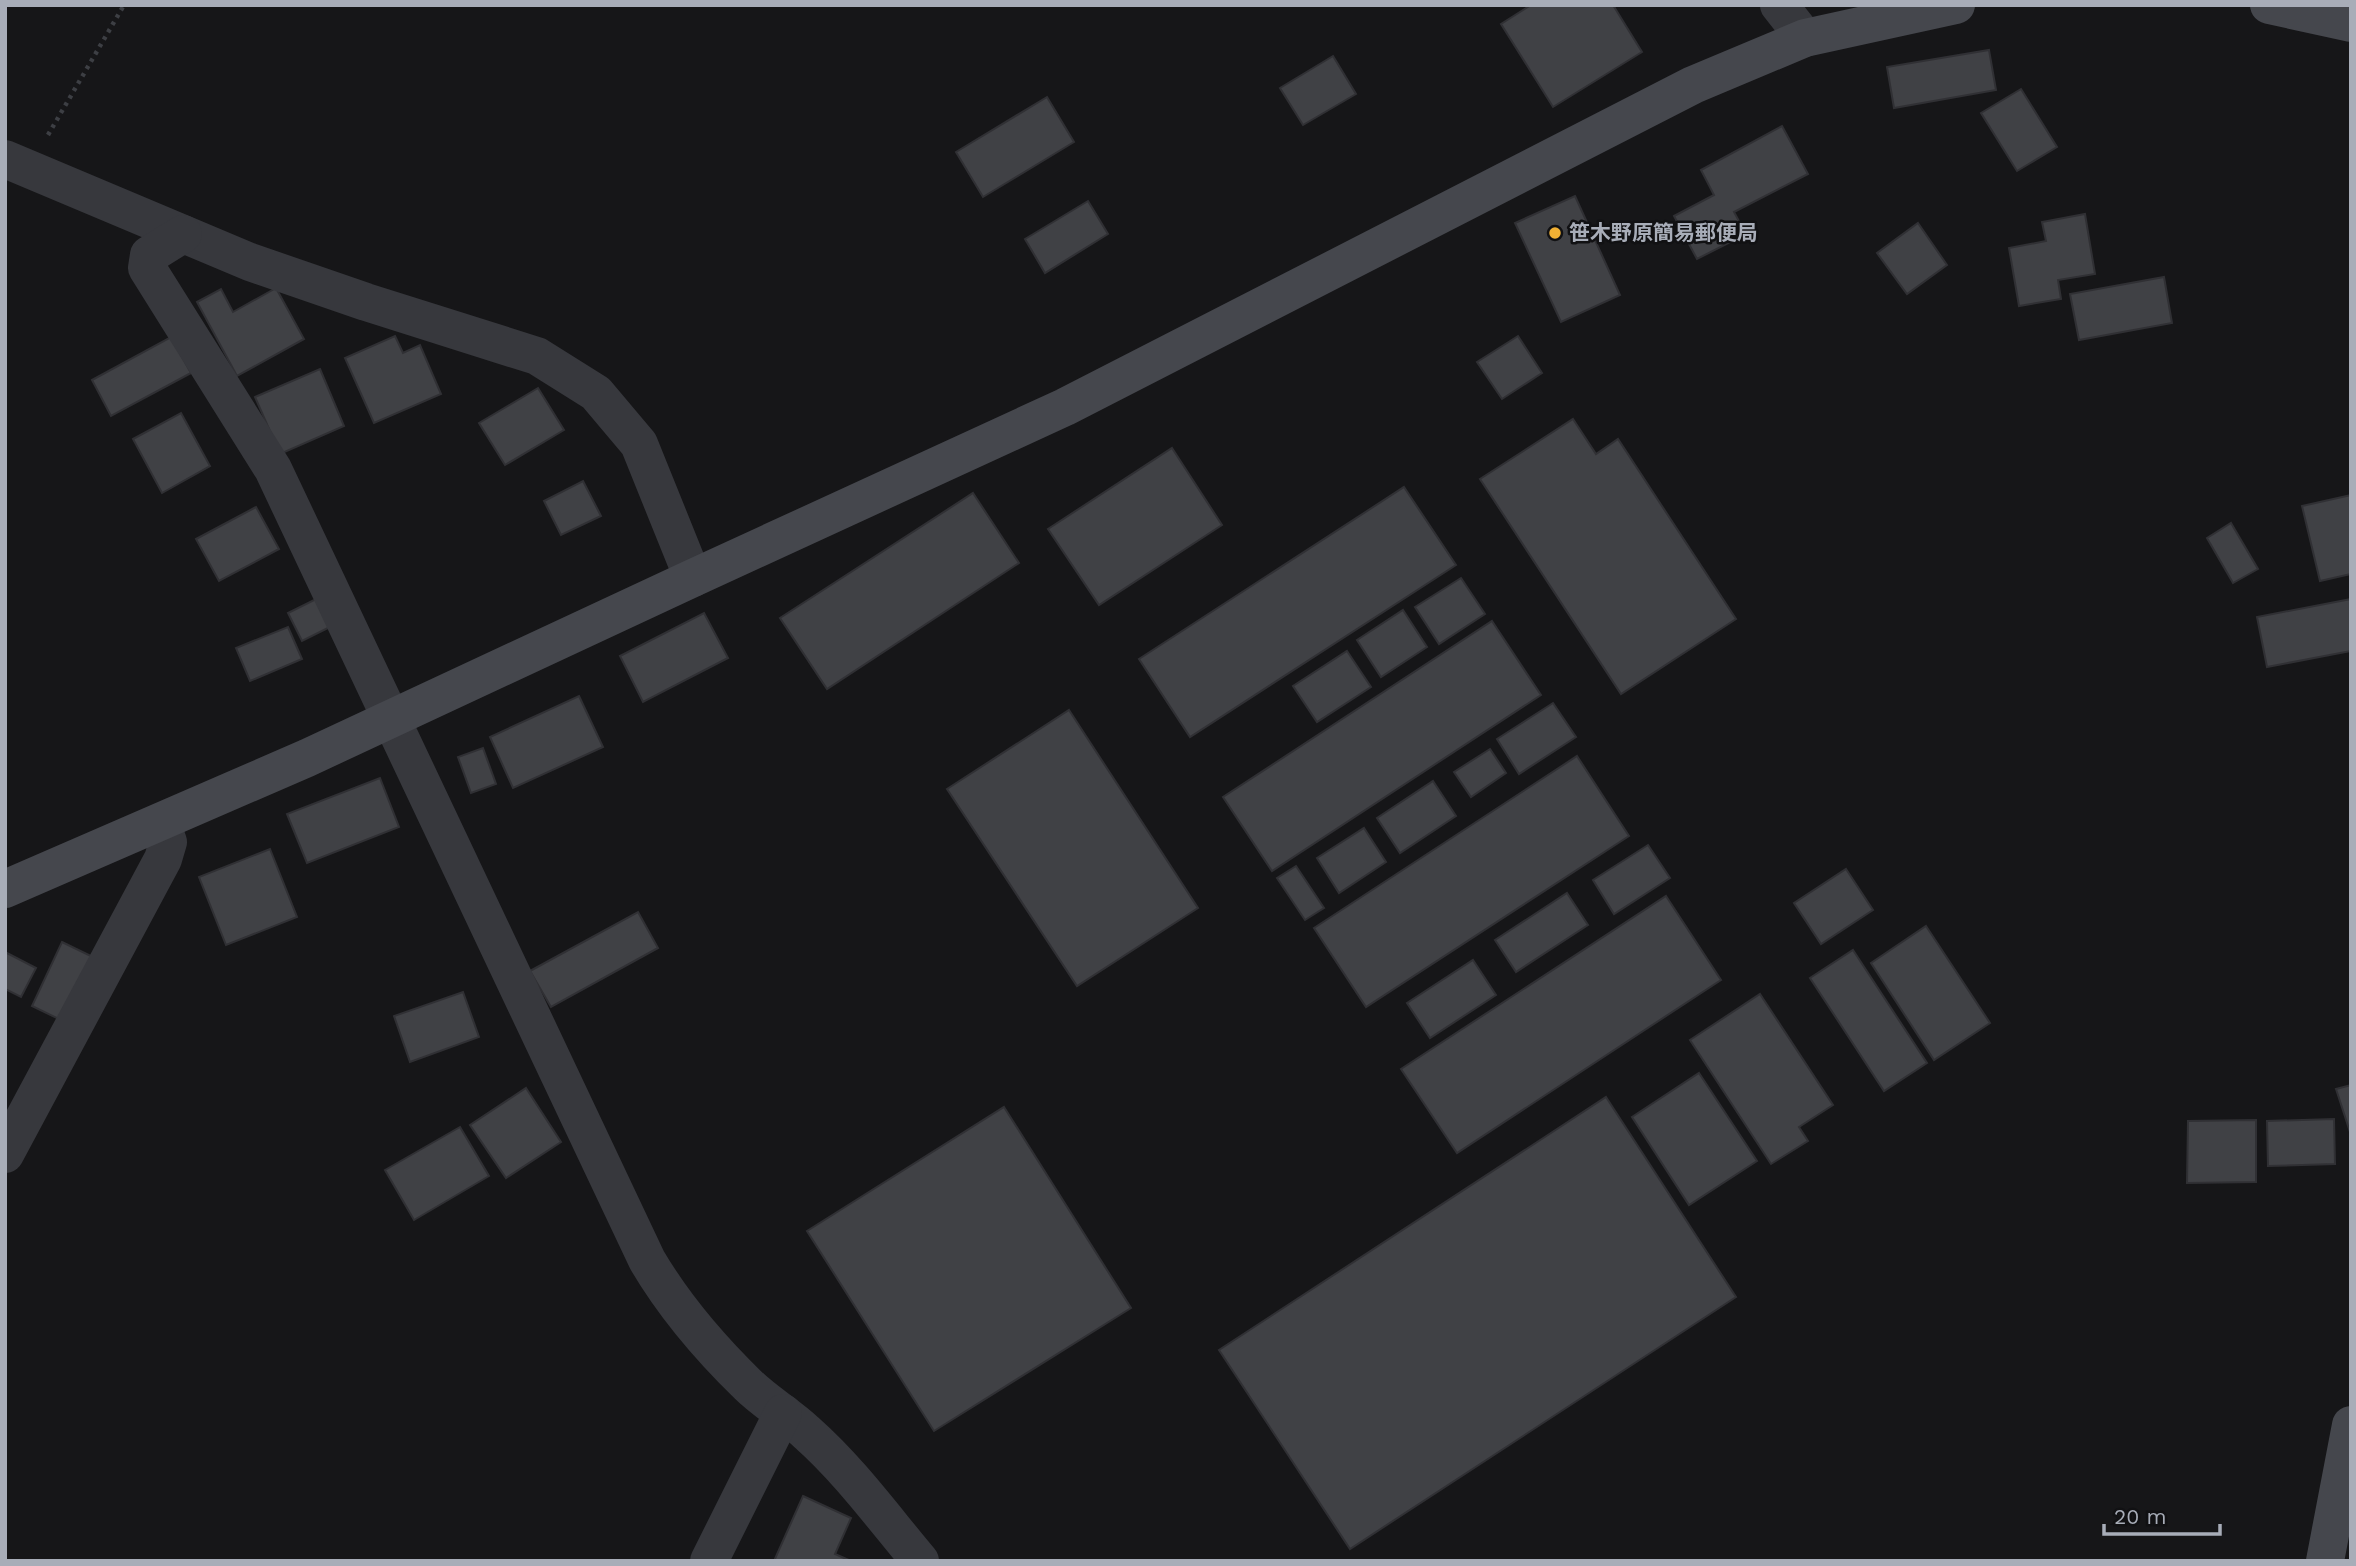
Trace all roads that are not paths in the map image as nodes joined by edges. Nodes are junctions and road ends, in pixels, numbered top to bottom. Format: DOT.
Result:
graph roads {
  1 [pos="1779,5"];
  2 [pos="2269,5"];
  3 [pos="1941,7"];
  4 [pos="2351,23"];
  5 [pos="1805,38"];
  6 [pos="17,164"];
  7 [pos="183,234"];
  8 [pos="693,578"];
  9 [pos="392,719"];
  10 [pos="161,822"];
  11 [pos="5,889"];
  12 [pos="5,1154"];
  13 [pos="783,1413"];
  14 [pos="2351,1425"];
  15 [pos="709,1561"];
  16 [pos="920,1561"];
  17 [pos="2325,1561"];
  1 -- 5 [label="street"];
  2 -- 4 [label="street"];
  3 -- 5 [label="street"];
  5 -- 8 [label="street"];
  6 -- 7 [label="street"];
  7 -- 8 [label="street"];
  7 -- 9 [label="street"];
  8 -- 9 [label="street"];
  9 -- 10 [label="street"];
  9 -- 13 [label="street"];
  10 -- 11 [label="street"];
  10 -- 12 [label="street"];
  13 -- 15 [label="street"];
  13 -- 16 [label="street"];
  14 -- 17 [label="street"];
}
